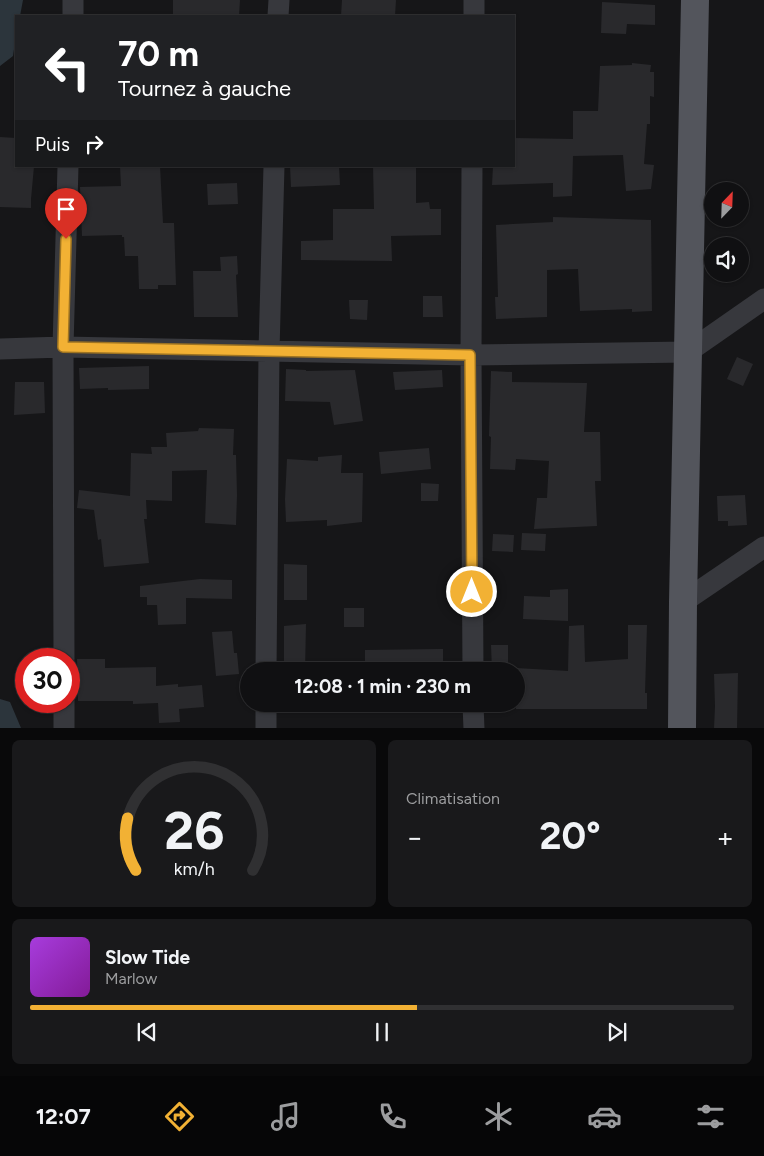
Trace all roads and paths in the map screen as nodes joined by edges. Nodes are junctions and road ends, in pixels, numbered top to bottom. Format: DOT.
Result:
graph roads {
  1 [pos="73,0"];
  2 [pos="279,0"];
  3 [pos="474,0"];
  4 [pos="695,0"];
  5 [pos="73,15"];
  6 [pos="278,15"];
  7 [pos="474,15"];
  8 [pos="68,167"];
  9 [pos="274,167"];
  10 [pos="472,167"];
  11 [pos="764,299"];
  12 [pos="63,347"];
  13 [pos="0,349"];
  14 [pos="269,351"];
  15 [pos="688,352"];
  16 [pos="470,355"];
  17 [pos="764,547"];
  18 [pos="683,602"];
  19 [pos="64,648"];
  20 [pos="266,662"];
  21 [pos="473,662"];
  22 [pos="266,712"];
  23 [pos="473,712"];
  24 [pos="64,713"];
  25 [pos="64,728"];
  26 [pos="266,728"];
  27 [pos="474,728"];
  28 [pos="682,728"];
  1 -- 5 [label="street"];
  2 -- 6 [label="street"];
  3 -- 7 [label="street"];
  4 -- 15 [label="main road"];
  8 -- 12 [label="street"];
  9 -- 14 [label="street"];
  10 -- 16 [label="street"];
  11 -- 15 [label="street"];
  12 -- 13 [label="street"];
  12 -- 14 [label="street"];
  12 -- 19 [label="street"];
  14 -- 16 [label="street"];
  14 -- 20 [label="street"];
  15 -- 16 [label="street"];
  15 -- 18 [label="main road"];
  16 -- 21 [label="street"];
  17 -- 18 [label="street"];
  18 -- 28 [label="main road"];
  22 -- 26 [label="street"];
  23 -- 27 [label="street"];
  24 -- 25 [label="street"];
}
